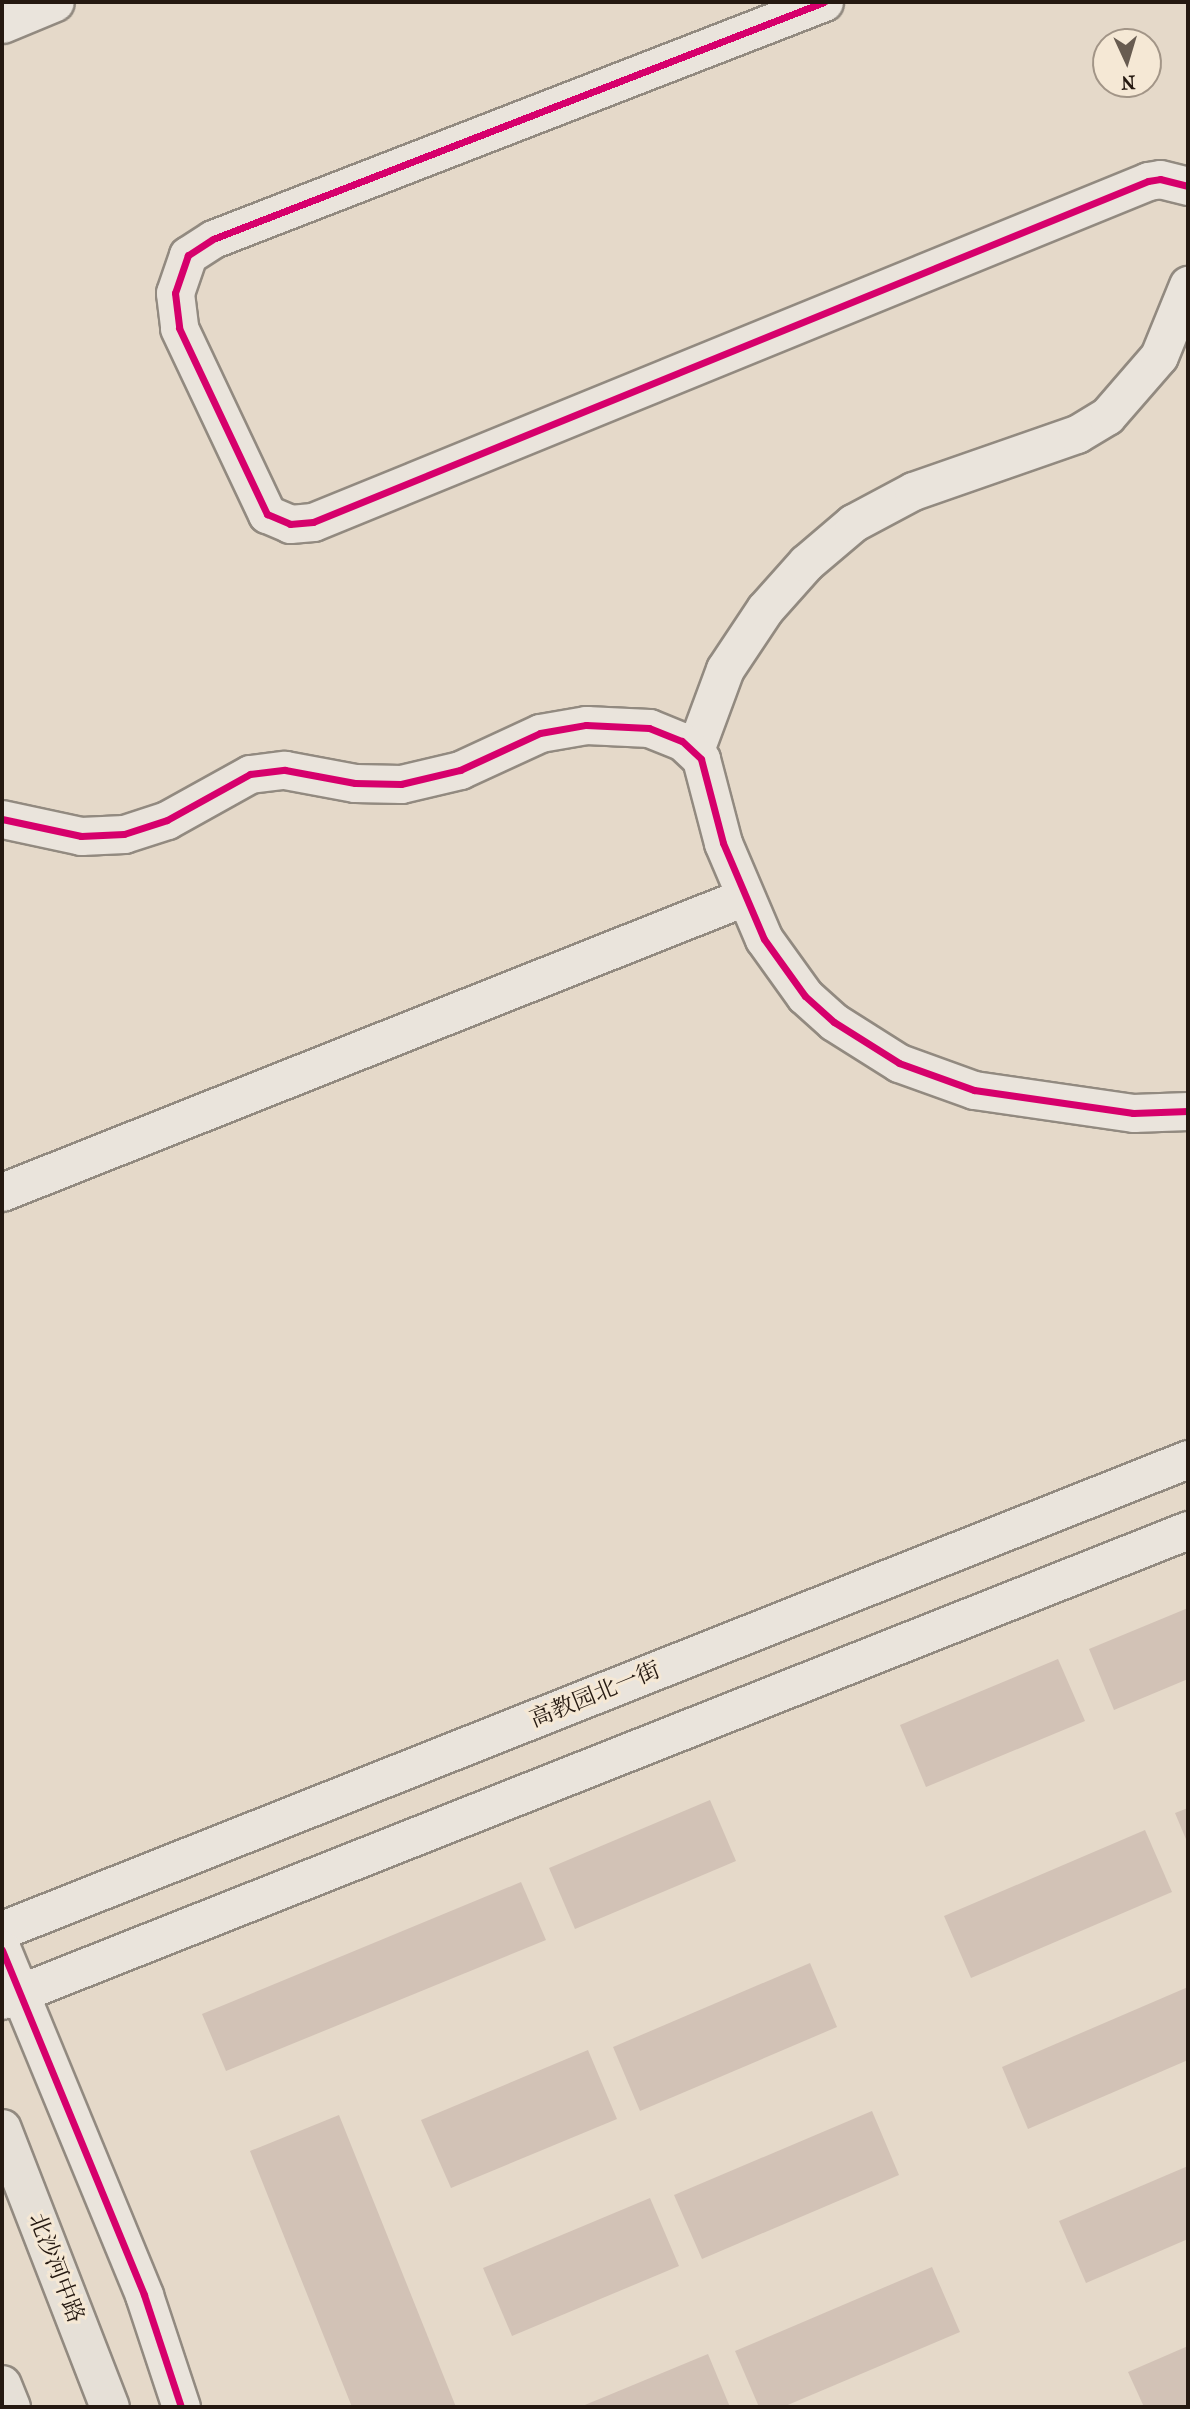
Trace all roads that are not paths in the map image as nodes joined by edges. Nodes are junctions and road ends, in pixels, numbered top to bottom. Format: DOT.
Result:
graph roads {
  1 [pos="55,2"];
  2 [pos="824,2"];
  3 [pos="2,24"];
  4 [pos="1188,186"];
  5 [pos="1188,285"];
  6 [pos="695,750"];
  7 [pos="2,819"];
  8 [pos="744,897"];
  9 [pos="1188,1111"];
  10 [pos="2,1192"];
  11 [pos="1188,1460"];
  12 [pos="1188,1530"];
  13 [pos="2,1930"];
  14 [pos="2,1950"];
  15 [pos="11,1996"];
  16 [pos="2,2129"];
  17 [pos="2,2385"];
  18 [pos="11,2407"];
  19 [pos="110,2407"];
  20 [pos="181,2407"];
  1 -- 3 [label="street"];
  2 -- 4 [label="street"];
  5 -- 6 [label="street"];
  6 -- 7 [label="street"];
  6 -- 8 [label="street"];
  8 -- 9 [label="street"];
  8 -- 10 [label="street"];
  11 -- 13 [label="street, 高教园北一街"];
  12 -- 15 [label="street"];
  14 -- 15 [label="street"];
  15 -- 20 [label="street"];
  16 -- 19 [label="main road, 北沙河中路"];
  17 -- 18 [label="main road"];
}
